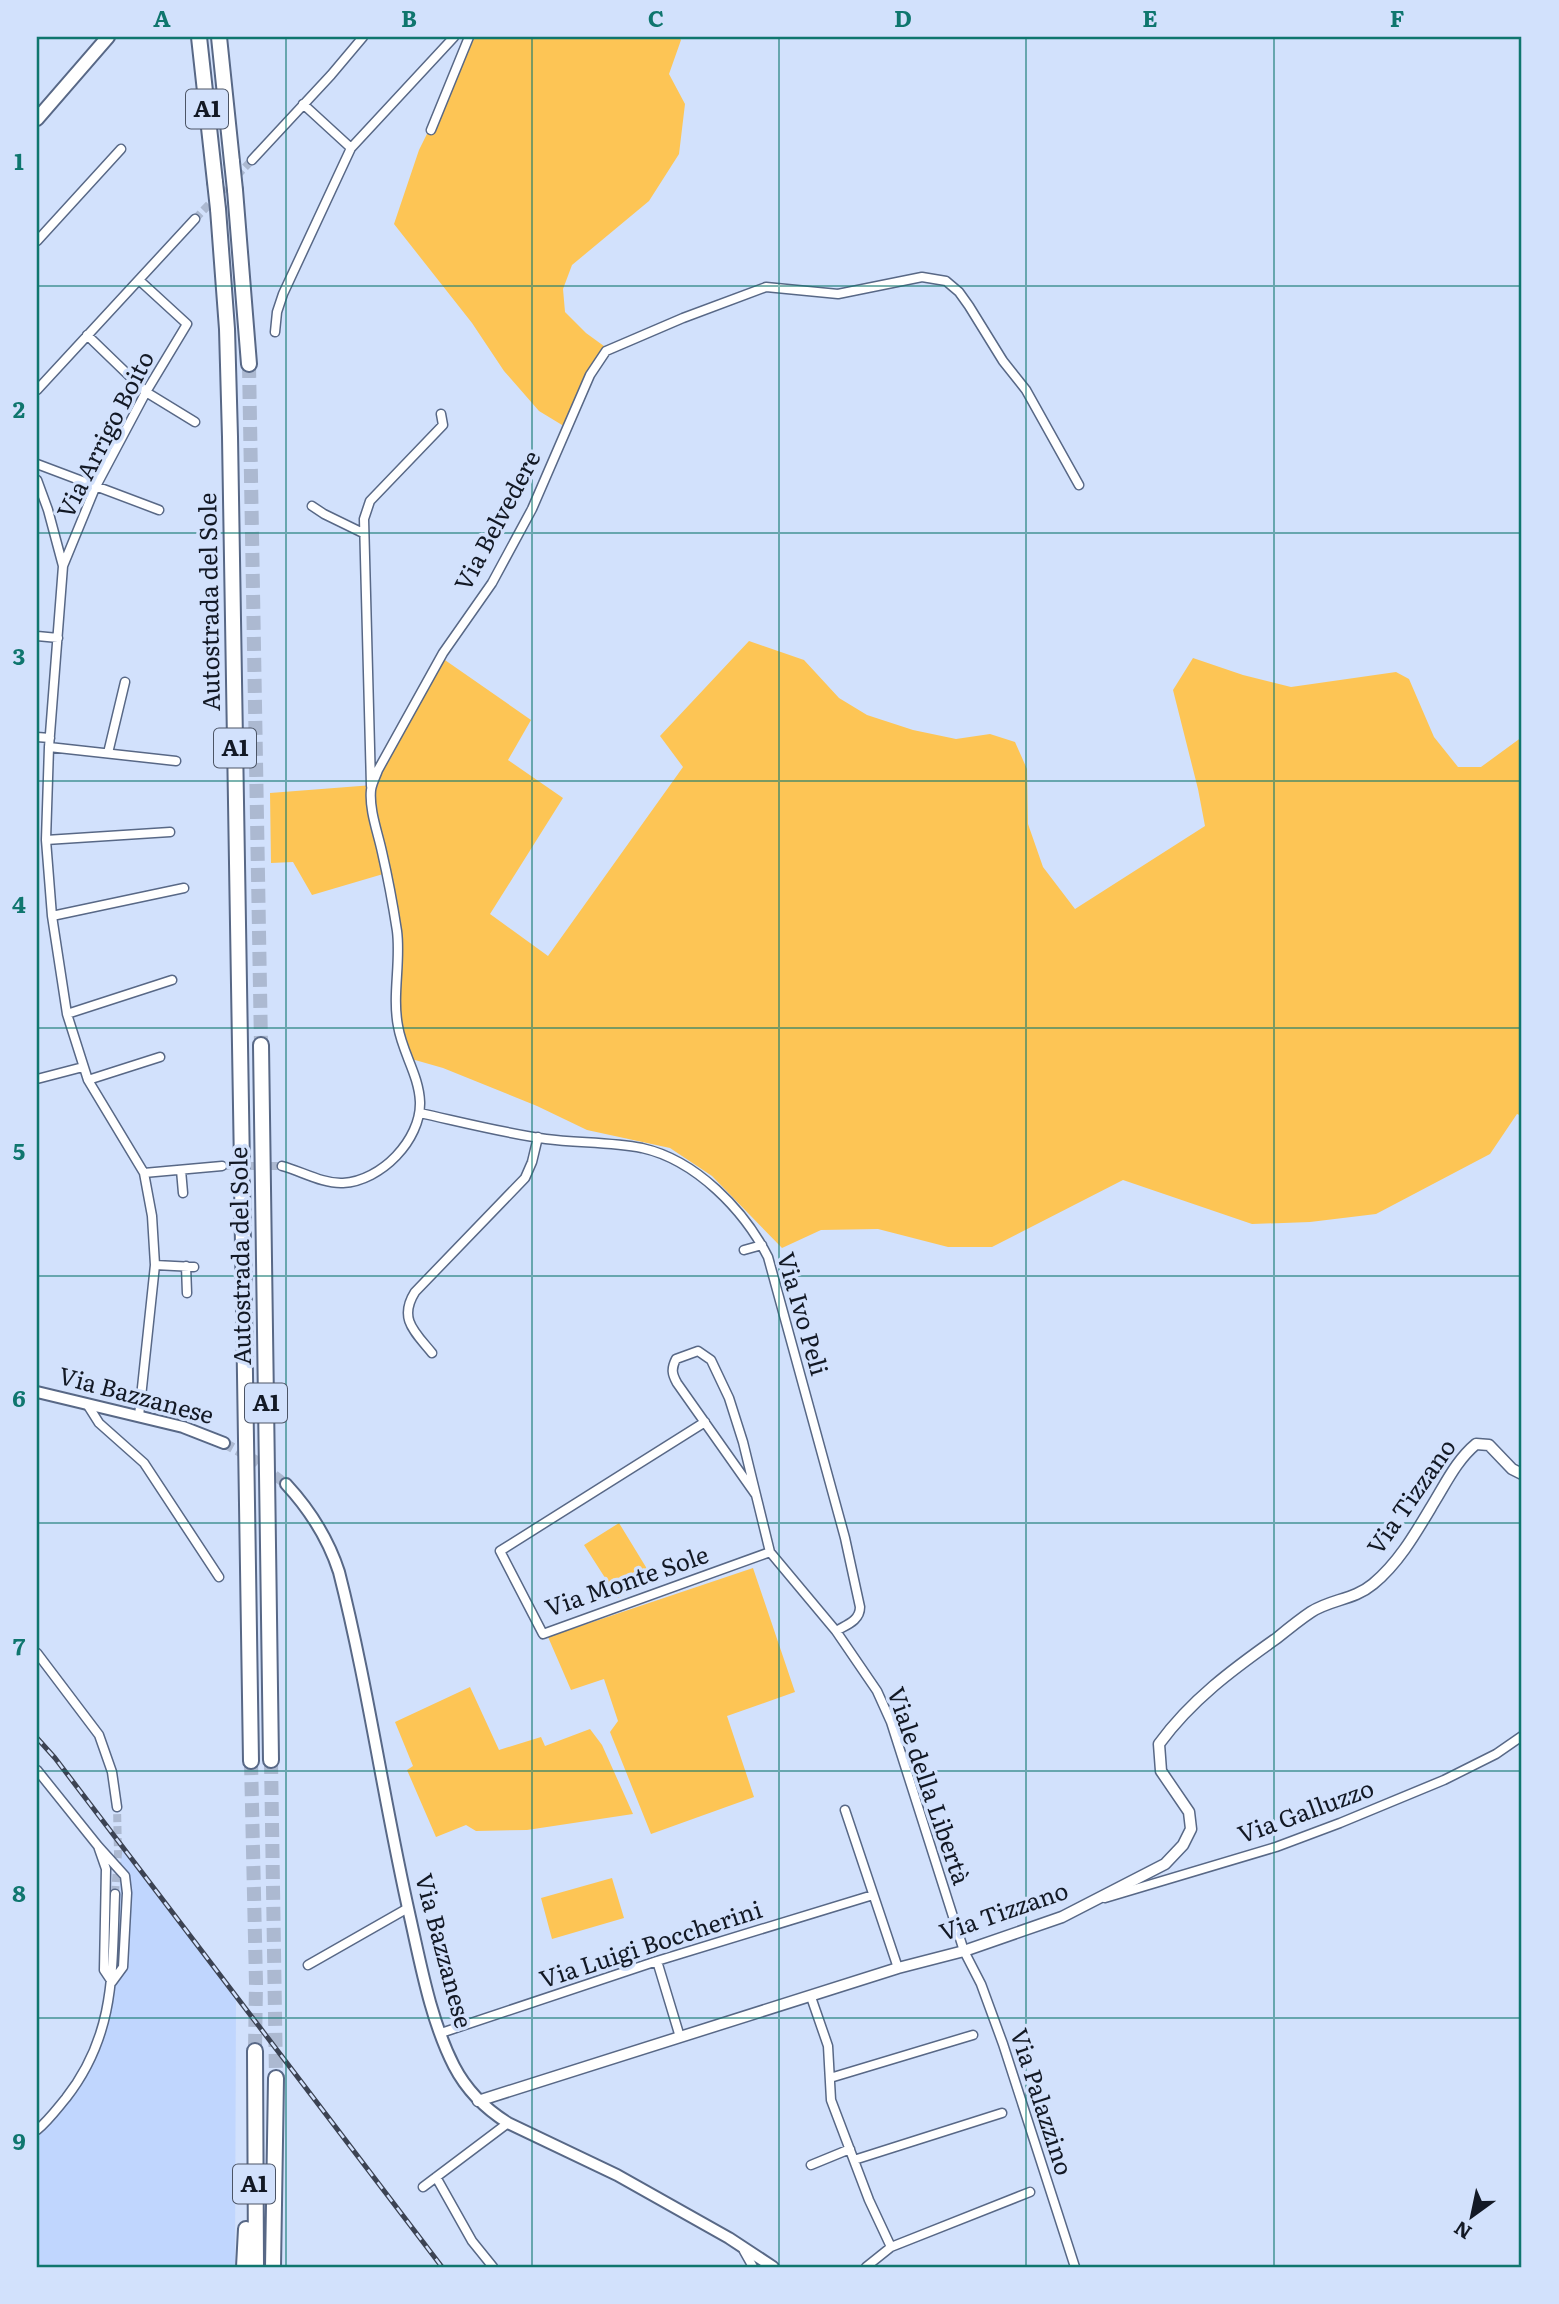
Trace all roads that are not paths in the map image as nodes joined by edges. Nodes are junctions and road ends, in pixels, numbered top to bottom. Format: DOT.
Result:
graph roads {
  1 [pos="108,37"];
  2 [pos="199,37"];
  3 [pos="219,37"];
  4 [pos="363,37"];
  5 [pos="454,37"];
  6 [pos="469,37"];
  7 [pos="303,104"];
  8 [pos="37,119"];
  9 [pos="431,130"];
  10 [pos="351,148"];
  11 [pos="121,149"];
  12 [pos="252,160"];
  13 [pos="195,219"];
  14 [pos="37,241"];
  15 [pos="139,280"];
  16 [pos="275,331"];
  17 [pos="87,335"];
  18 [pos="249,364"];
  19 [pos="37,390"];
  20 [pos="146,392"];
  21 [pos="441,414"];
  22 [pos="195,422"];
  23 [pos="37,464"];
  24 [pos="37,480"];
  25 [pos="1079,485"];
  26 [pos="95,488"];
  27 [pos="312,506"];
  28 [pos="159,510"];
  29 [pos="363,533"];
  30 [pos="63,566"];
  31 [pos="37,636"];
  32 [pos="58,638"];
  33 [pos="125,682"];
  34 [pos="37,737"];
  35 [pos="50,743"];
  36 [pos="108,753"];
  37 [pos="176,761"];
  38 [pos="371,789"];
  39 [pos="37,809"];
  40 [pos="47,809"];
  41 [pos="170,832"];
  42 [pos="46,840"];
  43 [pos="184,888"];
  44 [pos="52,916"];
  45 [pos="173,980"];
  46 [pos="67,1014"];
  47 [pos="261,1045"];
  48 [pos="160,1057"];
  49 [pos="83,1067"];
  50 [pos="37,1079"];
  51 [pos="88,1080"];
  52 [pos="420,1113"];
  53 [pos="538,1137"];
  54 [pos="282,1166"];
  55 [pos="222,1167"];
  56 [pos="181,1170"];
  57 [pos="144,1173"];
  58 [pos="183,1193"];
  59 [pos="762,1245"];
  60 [pos="744,1250"];
  61 [pos="155,1265"];
  62 [pos="187,1293"];
  63 [pos="432,1353"];
  64 [pos="37,1392"];
  65 [pos="87,1404"];
  66 [pos="139,1416"];
  67 [pos="705,1422"];
  68 [pos="224,1443"];
  69 [pos="1522,1474"];
  70 [pos="286,1484"];
  71 [pos="756,1495"];
  72 [pos="770,1552"];
  73 [pos="219,1577"];
  74 [pos="836,1630"];
  75 [pos="37,1653"];
  76 [pos="1522,1736"];
  77 [pos="271,1760"];
  78 [pos="251,1762"];
  79 [pos="37,1770"];
  80 [pos="117,1807"];
  81 [pos="845,1810"];
  82 [pos="98,1846"];
  83 [pos="114,1894"];
  84 [pos="873,1895"];
  85 [pos="1093,1902"];
  86 [pos="408,1908"];
  87 [pos="964,1951"];
  88 [pos="657,1961"];
  89 [pos="308,1965"];
  90 [pos="898,1968"];
  91 [pos="112,1982"];
  92 [pos="811,1997"];
  93 [pos="441,2033"];
  94 [pos="973,2035"];
  95 [pos="680,2037"];
  96 [pos="254,2051"];
  97 [pos="276,2078"];
  98 [pos="830,2078"];
  99 [pos="253,2101"];
  100 [pos="478,2101"];
  101 [pos="1002,2113"];
  102 [pos="508,2123"];
  103 [pos="37,2130"];
  104 [pos="850,2149"];
  105 [pos="854,2160"];
  106 [pos="811,2165"];
  107 [pos="436,2177"];
  108 [pos="423,2187"];
  109 [pos="1030,2192"];
  110 [pos="740,2246"];
  111 [pos="891,2247"];
  112 [pos="769,2266"];
  113 [pos="244,2267"];
  114 [pos="256,2267"];
  115 [pos="273,2267"];
  116 [pos="493,2267"];
  117 [pos="753,2267"];
  118 [pos="866,2267"];
  119 [pos="1075,2267"];
  1 -- 8 [label="main road"];
  2 -- 78 [label="highway, Autostrada del Sole / A1, bridge"];
  3 -- 18 [label="highway, A1, bridge"];
  4 -- 7 [label="street"];
  5 -- 10 [label="street"];
  6 -- 9 [label="street"];
  7 -- 10 [label="street"];
  7 -- 12 [label="street"];
  10 -- 16 [label="street"];
  11 -- 14 [label="street"];
  13 -- 15 [label="street"];
  15 -- 17 [label="street"];
  15 -- 20 [label="street, Via Arrigo Boito"];
  17 -- 19 [label="street"];
  17 -- 20 [label="street"];
  20 -- 22 [label="street"];
  20 -- 26 [label="street, Via Arrigo Boito"];
  21 -- 29 [label="street"];
  23 -- 26 [label="street"];
  24 -- 30 [label="street"];
  25 -- 38 [label="street, Via Belvedere"];
  26 -- 28 [label="street"];
  26 -- 30 [label="street, Via Arrigo Boito"];
  27 -- 29 [label="street"];
  29 -- 38 [label="street"];
  30 -- 32 [label="street"];
  31 -- 32 [label="street"];
  32 -- 35 [label="street"];
  33 -- 36 [label="street"];
  34 -- 35 [label="street"];
  35 -- 36 [label="street"];
  35 -- 40 [label="street"];
  36 -- 37 [label="street"];
  38 -- 52 [label="street"];
  39 -- 40 [label="street"];
  40 -- 42 [label="street"];
  41 -- 42 [label="street"];
  42 -- 44 [label="street"];
  43 -- 44 [label="street"];
  44 -- 46 [label="street"];
  45 -- 46 [label="street"];
  46 -- 49 [label="street"];
  47 -- 77 [label="highway, Autostrada del Sole / A1"];
  48 -- 51 [label="street"];
  49 -- 50 [label="street"];
  49 -- 51 [label="street"];
  51 -- 57 [label="street"];
  52 -- 53 [label="street, Via Ivo Peli"];
  52 -- 54 [label="street"];
  53 -- 59 [label="street, Via Ivo Peli"];
  53 -- 63 [label="street"];
  55 -- 56 [label="street"];
  56 -- 57 [label="street"];
  56 -- 58 [label="street"];
  57 -- 61 [label="street"];
  59 -- 60 [label="street"];
  59 -- 74 [label="street, Via Ivo Peli"];
  61 -- 62 [label="street"];
  61 -- 66 [label="street"];
  64 -- 65 [label="main road, Via Bazzanese"];
  65 -- 66 [label="main road, Via Bazzanese"];
  65 -- 73 [label="street"];
  66 -- 68 [label="main road, Via Bazzanese"];
  67 -- 71 [label="street"];
  67 -- 71 [label="street, Viale della Libertà"];
  67 -- 72 [label="street, Via Monte Sole"];
  69 -- 85 [label="street, Via Tizzano"];
  70 -- 86 [label="main road, Via Bazzanese"];
  71 -- 72 [label="street, Viale della Libertà"];
  72 -- 74 [label="street, Viale della Libertà"];
  74 -- 87 [label="street, Viale della Libertà"];
  75 -- 80 [label="street"];
  76 -- 85 [label="street, Via Galluzzo"];
  79 -- 82 [label="street"];
  81 -- 84 [label="street"];
  82 -- 91 [label="street"];
  82 -- 91 [label="street"];
  83 -- 91 [label="street"];
  84 -- 88 [label="street, Via Luigi Boccherini"];
  84 -- 90 [label="street"];
  85 -- 87 [label="street, Via Tizzano"];
  86 -- 89 [label="street"];
  86 -- 93 [label="main road, Via Bazzanese"];
  87 -- 90 [label="street, Via Tizzano"];
  87 -- 119 [label="street, Via Palazzino"];
  88 -- 93 [label="street, Via Luigi Boccherini"];
  88 -- 95 [label="street"];
  90 -- 92 [label="street, Via Tizzano"];
  91 -- 103 [label="street"];
  92 -- 95 [label="street, Via Tizzano"];
  92 -- 98 [label="street"];
  93 -- 100 [label="main road, Via Bazzanese"];
  94 -- 98 [label="street"];
  95 -- 100 [label="street, Via Tizzano"];
  96 -- 99 [label="highway, A1"];
  97 -- 115 [label="highway, A1"];
  98 -- 104 [label="street"];
  99 -- 113 [label="highway"];
  99 -- 114 [label="highway, A1"];
  100 -- 102 [label="main road, Via Bazzanese"];
  101 -- 105 [label="street"];
  102 -- 107 [label="street"];
  102 -- 110 [label="main road, Via Bazzanese"];
  104 -- 105 [label="street"];
  104 -- 106 [label="street"];
  105 -- 111 [label="street"];
  107 -- 108 [label="street"];
  107 -- 116 [label="street"];
  109 -- 111 [label="street"];
  110 -- 112 [label="main road, Via Bazzanese"];
  110 -- 117 [label="street"];
  111 -- 118 [label="street"];
}
